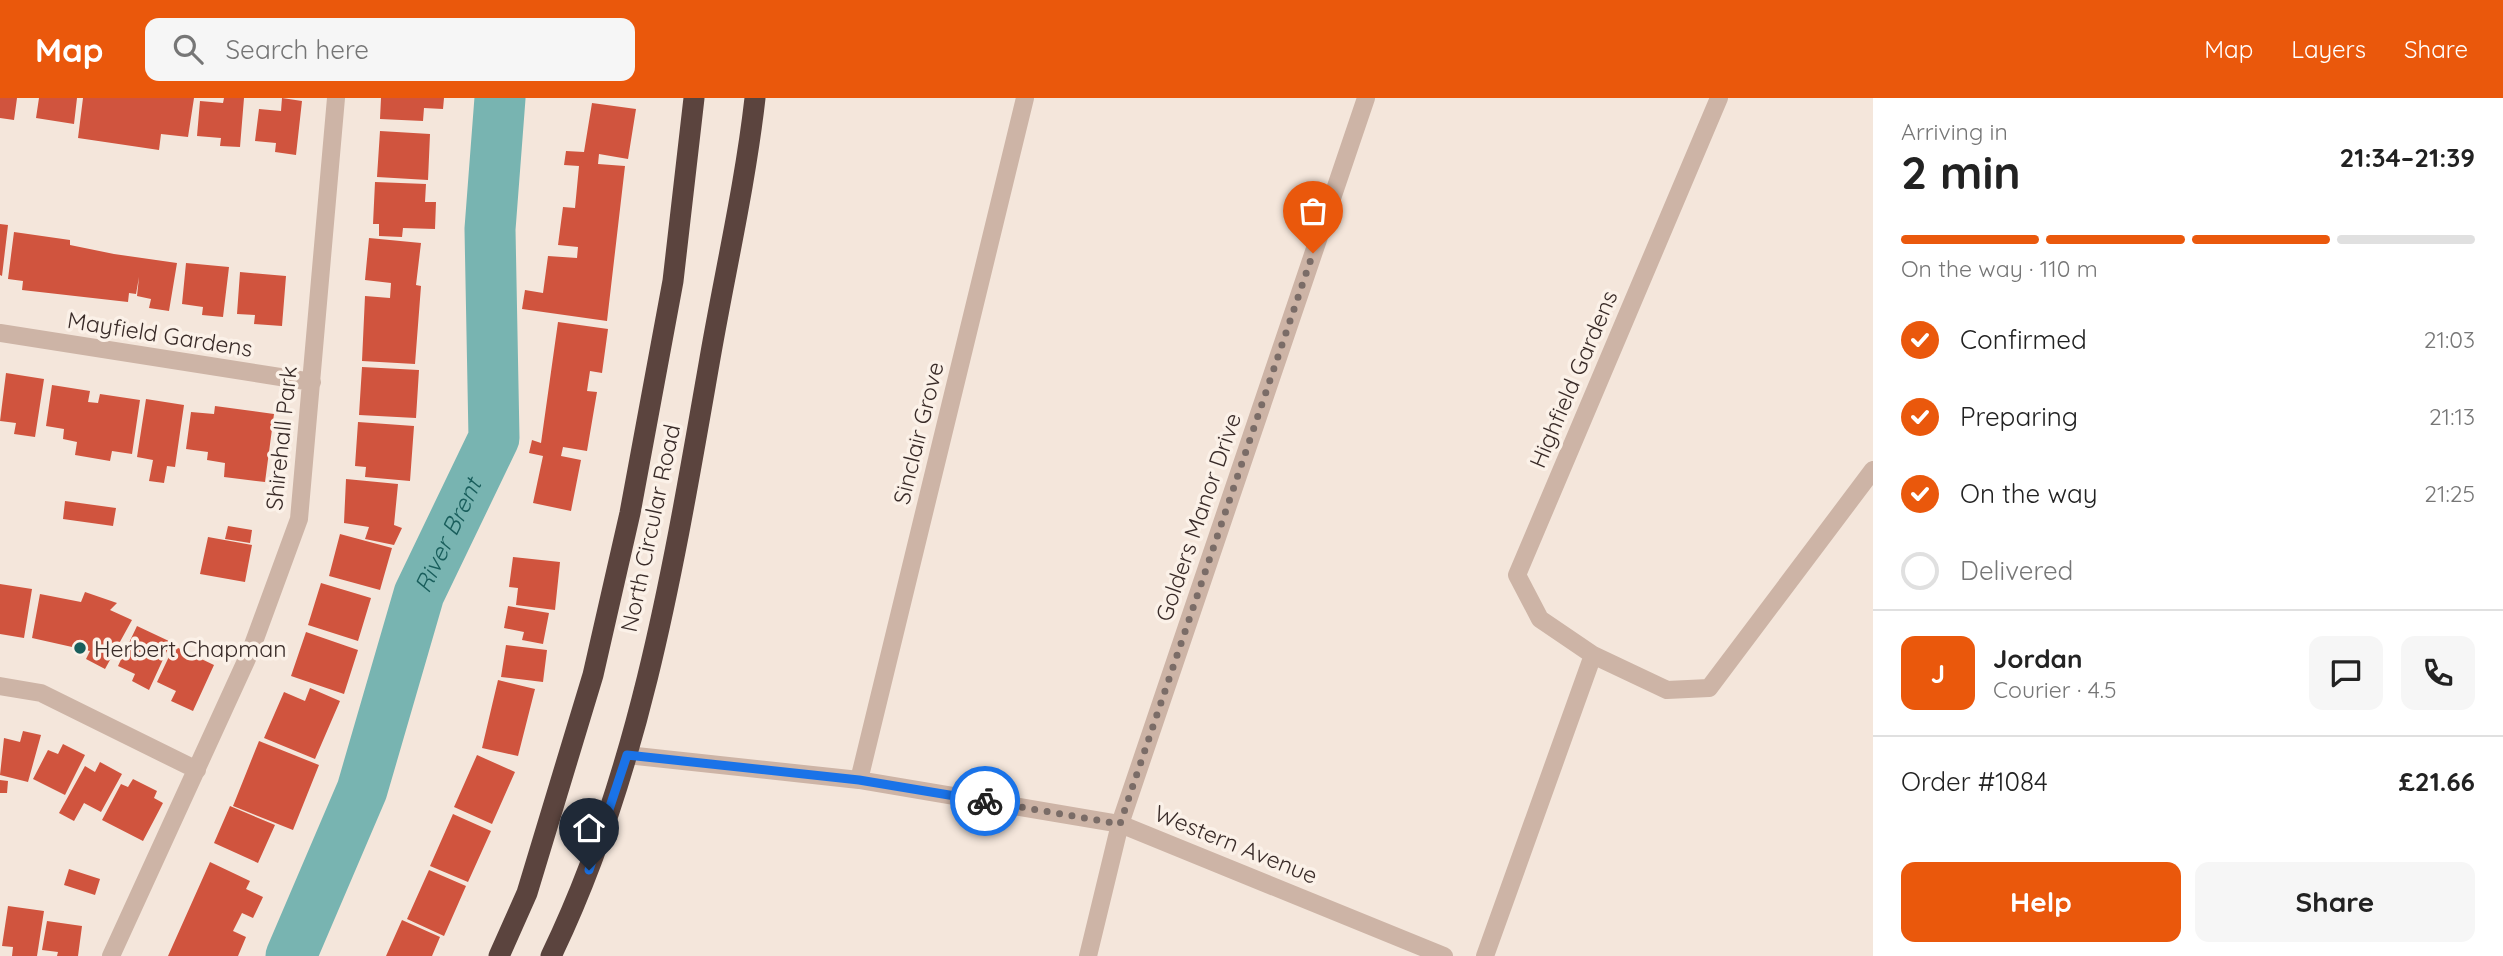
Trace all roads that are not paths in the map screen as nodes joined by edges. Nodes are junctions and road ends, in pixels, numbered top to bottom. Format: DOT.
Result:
graph roads {
  1 [pos="336,98"];
  2 [pos="694,98"];
  3 [pos="755,98"];
  4 [pos="1025,98"];
  5 [pos="1366,98"];
  6 [pos="1719,98"];
  7 [pos="0,333"];
  8 [pos="312,382"];
  9 [pos="1873,470"];
  10 [pos="1593,655"];
  11 [pos="0,686"];
  12 [pos="627,755"];
  13 [pos="197,770"];
  14 [pos="859,780"];
  15 [pos="1120,824"];
  16 [pos="111,956"];
  17 [pos="499,956"];
  18 [pos="551,956"];
  19 [pos="1088,956"];
  20 [pos="1444,956"];
  21 [pos="1485,956"];
  1 -- 8 [label="street, Shirehall Park"];
  2 -- 17 [label="highway, North Circular Road"];
  3 -- 12 [label="highway, North Circular Road"];
  4 -- 14 [label="street, Sinclair Grove"];
  5 -- 15 [label="street, Golders Manor Drive"];
  6 -- 10 [label="street, Highfield Gardens"];
  7 -- 8 [label="street, Mayfield Gardens"];
  8 -- 13 [label="street, Shirehall Park"];
  9 -- 10 [label="street, Highfield Gardens"];
  10 -- 21 [label="street"];
  11 -- 13 [label="street"];
  12 -- 14 [label="street, Western Avenue"];
  12 -- 18 [label="highway, North Circular Road"];
  13 -- 16 [label="street, Shirehall Park"];
  14 -- 15 [label="street, Western Avenue"];
  15 -- 19 [label="street, Golders Manor Drive"];
  15 -- 20 [label="street, Western Avenue"];
}
